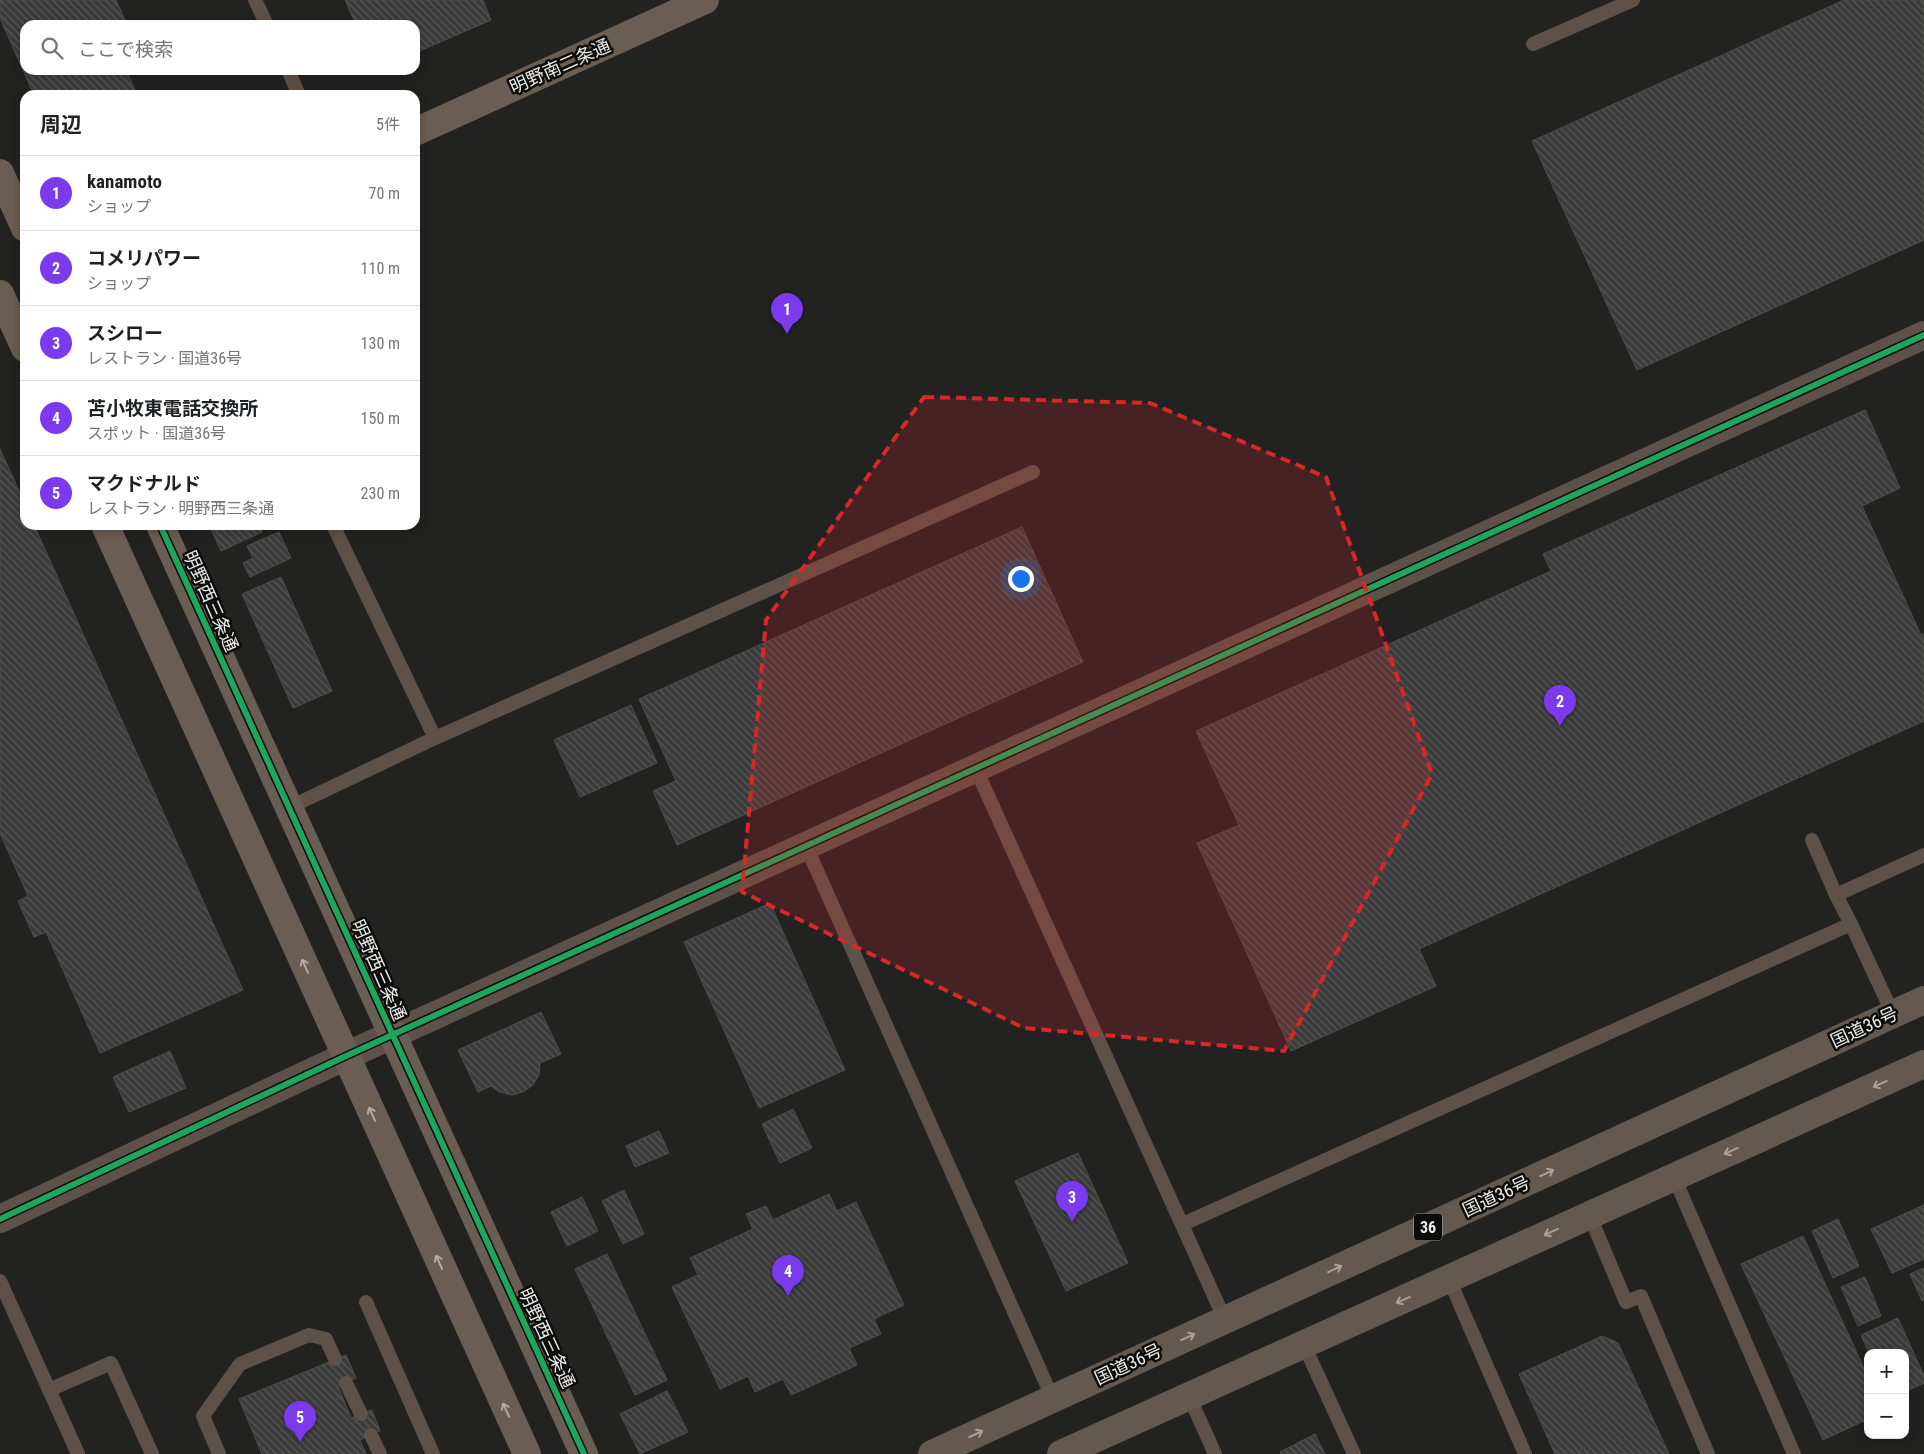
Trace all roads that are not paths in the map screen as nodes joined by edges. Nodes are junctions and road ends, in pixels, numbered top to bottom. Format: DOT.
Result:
graph roads {
  1 [pos="255,0"];
  2 [pos="705,0"];
  3 [pos="1633,0"];
  4 [pos="265,20"];
  5 [pos="1533,44"];
  6 [pos="290,75"];
  7 [pos="297,90"];
  8 [pos="420,130"];
  9 [pos="0,173"];
  10 [pos="20,217"];
  11 [pos="9,310"];
  12 [pos="20,336"];
  13 [pos="1924,336"];
  14 [pos="1033,472"];
  15 [pos="107,530"];
  16 [pos="162,530"];
  17 [pos="335,530"];
  18 [pos="434,738"];
  19 [pos="976,769"];
  20 [pos="288,808"];
  21 [pos="1812,840"];
  22 [pos="806,846"];
  23 [pos="1924,855"];
  24 [pos="1836,894"];
  25 [pos="1851,924"];
  26 [pos="1924,1000"];
  27 [pos="1893,1014"];
  28 [pos="392,1036"];
  29 [pos="346,1056"];
  30 [pos="1924,1064"];
  31 [pos="1674,1177"];
  32 [pos="1588,1214"];
  33 [pos="0,1219"];
  34 [pos="1183,1224"];
  35 [pos="1449,1279"];
  36 [pos="1,1286"];
  37 [pos="366,1302"];
  38 [pos="1225,1320"];
  39 [pos="1304,1344"];
  40 [pos="335,1359"];
  41 [pos="346,1383"];
  42 [pos="49,1390"];
  43 [pos="1189,1396"];
  44 [pos="1053,1399"];
  45 [pos="361,1414"];
  46 [pos="371,1435"];
  47 [pos="1078,1450"];
  48 [pos="78,1454"];
  49 [pos="152,1454"];
  50 [pos="219,1454"];
  51 [pos="380,1454"];
  52 [pos="433,1454"];
  53 [pos="527,1454"];
  54 [pos="584,1454"];
  55 [pos="932,1454"];
  56 [pos="1215,1454"];
  57 [pos="1354,1454"];
  58 [pos="1525,1454"];
  59 [pos="1708,1454"];
  60 [pos="1794,1454"];
  1 -- 4 [label="lane"];
  2 -- 8 [label="street, 明野南二条通"];
  3 -- 5 [label="lane"];
  6 -- 7 [label="lane"];
  9 -- 10 [label="street"];
  11 -- 12 [label="street"];
  13 -- 19 [label="street"];
  14 -- 18 [label="lane"];
  29 -- 15 [label="street, one-way"];
  16 -- 20 [label="street, 明野西三条通"];
  17 -- 18 [label="lane"];
  18 -- 20 [label="lane"];
  19 -- 22 [label="street"];
  19 -- 34 [label="lane"];
  20 -- 28 [label="street, 明野西三条通"];
  21 -- 24 [label="lane"];
  22 -- 28 [label="street"];
  22 -- 44 [label="lane"];
  23 -- 24 [label="lane"];
  24 -- 25 [label="lane"];
  25 -- 27 [label="lane"];
  25 -- 34 [label="lane"];
  26 -- 27 [label="highway, 国道36号 / 36"];
  38 -- 27 [label="highway, 国道36号 / 36, one-way"];
  28 -- 29 [label="street"];
  28 -- 54 [label="street, 明野西三条通"];
  29 -- 33 [label="street"];
  53 -- 29 [label="street, one-way"];
  30 -- 31 [label="highway, one-way"];
  31 -- 32 [label="highway"];
  31 -- 60 [label="lane"];
  32 -- 35 [label="highway, one-way"];
  32 -- 59 [label="lane"];
  34 -- 38 [label="lane"];
  35 -- 39 [label="highway, one-way"];
  35 -- 58 [label="lane"];
  36 -- 42 [label="lane"];
  37 -- 52 [label="lane"];
  44 -- 38 [label="highway, 国道36号 / 36, one-way"];
  39 -- 43 [label="highway"];
  39 -- 57 [label="lane"];
  40 -- 50 [label="lane"];
  41 -- 45 [label="lane"];
  42 -- 48 [label="lane"];
  42 -- 49 [label="lane"];
  43 -- 47 [label="highway"];
  43 -- 56 [label="lane"];
  55 -- 44 [label="highway, 国道36号 / 36, one-way"];
  46 -- 51 [label="lane"];
}
